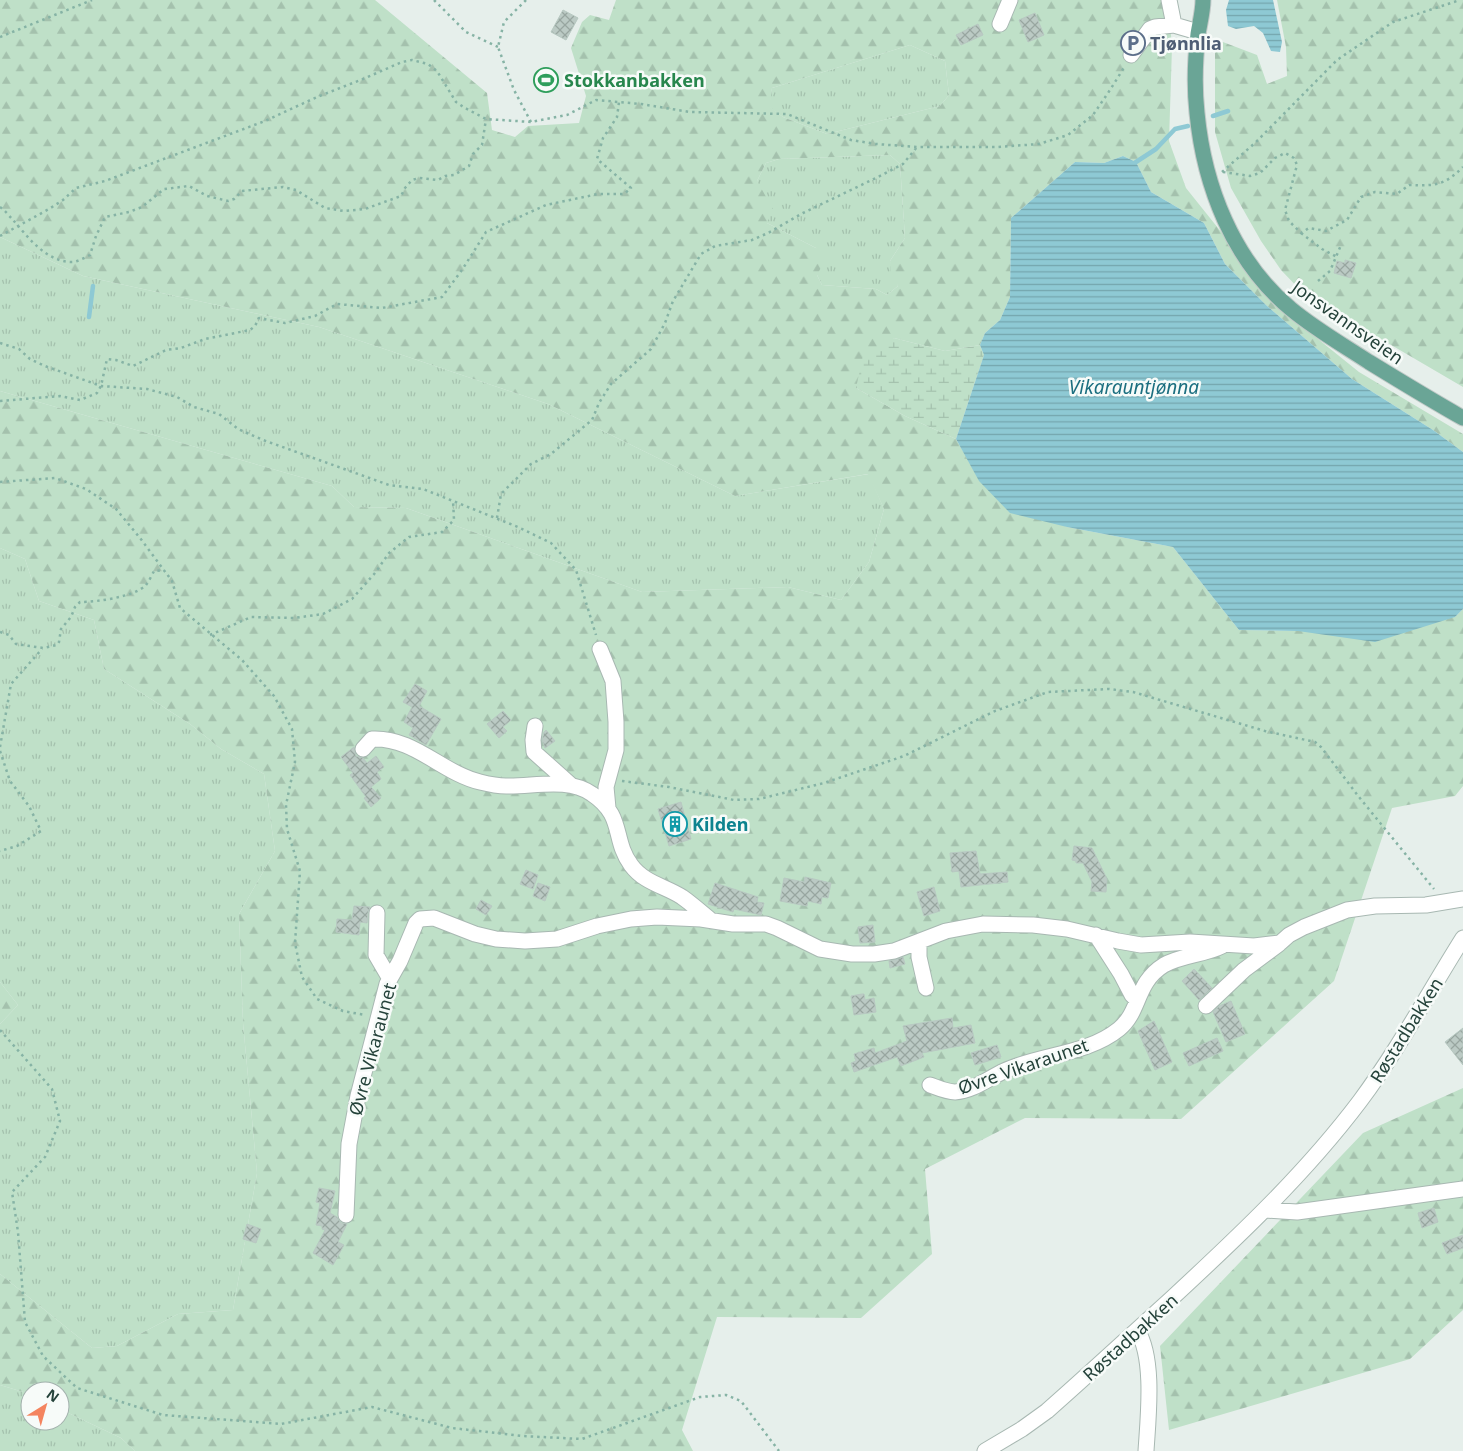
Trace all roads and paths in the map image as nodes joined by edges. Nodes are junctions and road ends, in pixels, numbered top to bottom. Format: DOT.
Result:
graph roads {
  1 [pos="92,0"];
  2 [pos="434,0"];
  3 [pos="519,0"];
  4 [pos="1010,0"];
  5 [pos="1169,0"];
  6 [pos="1204,0"];
  7 [pos="1460,0"];
  8 [pos="525,1"];
  9 [pos="1000,24"];
  10 [pos="1174,25"];
  11 [pos="1198,32"];
  12 [pos="0,37"];
  13 [pos="498,48"];
  14 [pos="1131,55"];
  15 [pos="619,102"];
  16 [pos="486,119"];
  17 [pos="532,122"];
  18 [pos="917,147"];
  19 [pos="1219,164"];
  20 [pos="1463,167"];
  21 [pos="1221,172"];
  22 [pos="1224,180"];
  23 [pos="0,207"];
  24 [pos="18,226"];
  25 [pos="1301,233"];
  26 [pos="0,236"];
  27 [pos="1341,245"];
  28 [pos="1337,257"];
  29 [pos="1318,281"];
  30 [pos="0,343"];
  31 [pos="101,386"];
  32 [pos="0,401"];
  33 [pos="1463,418"];
  34 [pos="0,482"];
  35 [pos="453,500"];
  36 [pos="497,518"];
  37 [pos="164,570"];
  38 [pos="0,632"];
  39 [pos="210,635"];
  40 [pos="43,648"];
  41 [pos="600,649"];
  42 [pos="535,726"];
  43 [pos="0,747"];
  44 [pos="363,749"];
  45 [pos="0,751"];
  46 [pos="606,780"];
  47 [pos="571,786"];
  48 [pos="608,808"];
  49 [pos="0,851"];
  50 [pos="1463,899"];
  51 [pos="1445,902"];
  52 [pos="377,913"];
  53 [pos="712,920"];
  54 [pos="1096,936"];
  55 [pos="1463,938"];
  56 [pos="919,942"];
  57 [pos="1280,943"];
  58 [pos="1226,945"];
  59 [pos="390,979"];
  60 [pos="926,988"];
  61 [pos="1137,1000"];
  62 [pos="1206,1006"];
  63 [pos="379,1018"];
  64 [pos="0,1030"];
  65 [pos="930,1084"];
  66 [pos="1463,1189"];
  67 [pos="1264,1210"];
  68 [pos="346,1216"];
  69 [pos="1138,1330"];
  70 [pos="779,1451"];
  71 [pos="985,1451"];
  72 [pos="1146,1451"];
  1 -- 12 [label="path"];
  2 -- 13 [label="path"];
  3 -- 8 [label="path"];
  4 -- 9 [label="street"];
  5 -- 10 [label="street"];
  6 -- 11 [label="main road, Jonsvannsveien"];
  7 -- 21 [label="path"];
  8 -- 13 [label="path"];
  10 -- 11 [label="street"];
  10 -- 14 [label="street"];
  11 -- 33 [label="main road, Jonsvannsveien"];
  13 -- 17 [label="path"];
  14 -- 18 [label="path"];
  15 -- 17 [label="path"];
  15 -- 18 [label="path"];
  15 -- 31 [label="path"];
  16 -- 17 [label="path"];
  16 -- 24 [label="path"];
  16 -- 24 [label="path"];
  18 -- 36 [label="path"];
  19 -- 21 [label="path"];
  20 -- 25 [label="path"];
  21 -- 22 [label="path"];
  21 -- 25 [label="path"];
  23 -- 24 [label="path"];
  24 -- 26 [label="path"];
  25 -- 28 [label="path"];
  27 -- 28 [label="path"];
  28 -- 29 [label="path"];
  30 -- 31 [label="path"];
  31 -- 32 [label="path"];
  31 -- 35 [label="path"];
  34 -- 37 [label="path"];
  35 -- 36 [label="path"];
  35 -- 39 [label="path"];
  36 -- 41 [label="path"];
  37 -- 39 [label="path"];
  37 -- 40 [label="path"];
  38 -- 40 [label="path"];
  39 -- 63 [label="path"];
  40 -- 43 [label="path"];
  41 -- 46 [label="street, Øvre Vikaraunet"];
  42 -- 47 [label="street, Øvre Vikaraunet"];
  44 -- 47 [label="street, Øvre Vikaraunet"];
  45 -- 49 [label="path"];
  46 -- 48 [label="street, Øvre Vikaraunet"];
  46 -- 51 [label="path"];
  47 -- 48 [label="street, Øvre Vikaraunet"];
  48 -- 53 [label="street, Øvre Vikaraunet"];
  50 -- 51 [label="street, Øvre Vikaraunet"];
  51 -- 57 [label="street, Øvre Vikaraunet"];
  52 -- 59 [label="street"];
  53 -- 56 [label="street, Øvre Vikaraunet"];
  53 -- 59 [label="street, Øvre Vikaraunet"];
  54 -- 56 [label="street, Øvre Vikaraunet"];
  54 -- 58 [label="street, Øvre Vikaraunet"];
  54 -- 61 [label="street"];
  55 -- 67 [label="street, Røstadbakken"];
  56 -- 60 [label="street"];
  57 -- 58 [label="street, Øvre Vikaraunet"];
  57 -- 62 [label="street, Øvre Vikaraunet"];
  58 -- 61 [label="street, Øvre Vikaraunet"];
  59 -- 63 [label="street, Øvre Vikaraunet"];
  61 -- 65 [label="street, Øvre Vikaraunet"];
  63 -- 68 [label="street, Øvre Vikaraunet"];
  64 -- 70 [label="path"];
  66 -- 67 [label="street"];
  67 -- 69 [label="street, Røstadbakken"];
  69 -- 71 [label="street, Røstadbakken"];
  69 -- 72 [label="street"];
}
